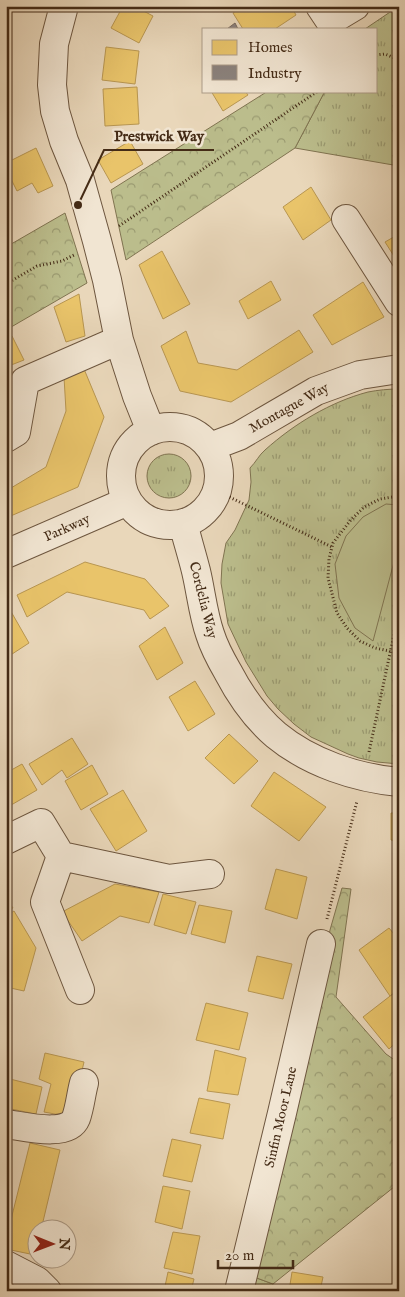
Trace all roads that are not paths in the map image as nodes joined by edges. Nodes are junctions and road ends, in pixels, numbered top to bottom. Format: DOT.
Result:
graph roads {
  1 [pos="64,6"];
  2 [pos="355,6"];
  3 [pos="323,19"];
  4 [pos="346,219"];
  5 [pos="399,302"];
  6 [pos="119,340"];
  7 [pos="399,369"];
  8 [pos="151,431"];
  9 [pos="6,438"];
  10 [pos="210,447"];
  11 [pos="128,501"];
  12 [pos="183,523"];
  13 [pos="6,554"];
  14 [pos="399,782"];
  15 [pos="6,840"];
  16 [pos="61,856"];
  17 [pos="210,874"];
  18 [pos="321,944"];
  19 [pos="80,990"];
  20 [pos="84,1083"];
  21 [pos="6,1124"];
  22 [pos="13,1268"];
  23 [pos="48,1291"];
  24 [pos="239,1291"];
  1 -- 6 [label="street"];
  2 -- 3 [label="street"];
  4 -- 5 [label="street"];
  6 -- 8 [label="street"];
  6 -- 9 [label="street"];
  7 -- 10 [label="street, Montague Way"];
  8 -- 10 [label="street"];
  8 -- 11 [label="street"];
  10 -- 12 [label="street"];
  11 -- 12 [label="street"];
  11 -- 13 [label="street, Parkway"];
  12 -- 14 [label="street, Cordelia Way"];
  15 -- 16 [label="street"];
  16 -- 17 [label="street"];
  16 -- 19 [label="street"];
  18 -- 24 [label="street, Sinfin Moor Lane"];
  20 -- 21 [label="street"];
  22 -- 23 [label="street"];
}
